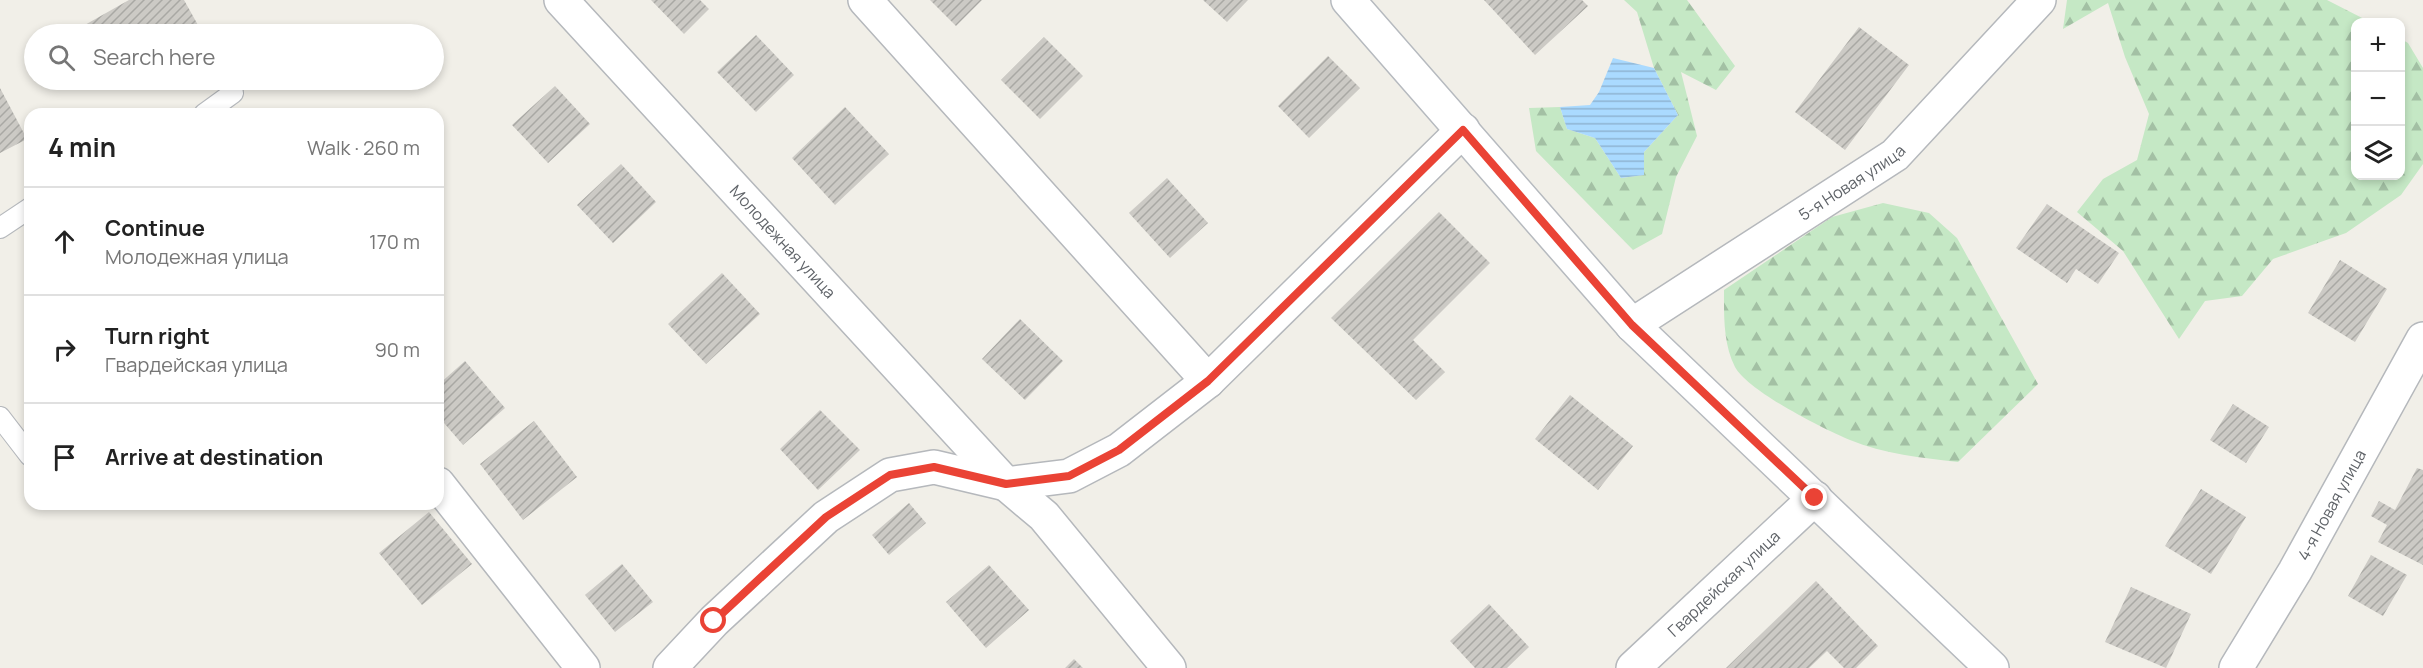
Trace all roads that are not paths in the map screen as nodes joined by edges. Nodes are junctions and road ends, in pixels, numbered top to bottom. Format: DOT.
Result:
graph roads {
  1 [pos="561,0"];
  2 [pos="865,0"];
  3 [pos="1348,0"];
  4 [pos="2039,0"];
  5 [pos="233,93"];
  6 [pos="212,108"];
  7 [pos="1463,130"];
  8 [pos="24,212"];
  9 [pos="0,228"];
  10 [pos="1632,325"];
  11 [pos="2423,339"];
  12 [pos="1208,381"];
  13 [pos="0,417"];
  14 [pos="24,448"];
  15 [pos="1006,484"];
  16 [pos="444,492"];
  17 [pos="1815,498"];
  18 [pos="583,668"];
  19 [pos="670,668"];
  20 [pos="1169,668"];
  21 [pos="1633,668"];
  22 [pos="1992,668"];
  23 [pos="2236,668"];
  1 -- 15 [label="street, Молодежная улица"];
  2 -- 12 [label="street"];
  3 -- 7 [label="street"];
  4 -- 10 [label="street, 5-я Новая улица"];
  5 -- 6 [label="lane"];
  7 -- 10 [label="street"];
  7 -- 12 [label="street, Молодежная улица"];
  8 -- 9 [label="lane"];
  10 -- 17 [label="street"];
  11 -- 23 [label="street, 4-я Новая улица"];
  12 -- 15 [label="street, Молодежная улица"];
  13 -- 14 [label="lane"];
  15 -- 19 [label="street, Молодежная улица"];
  15 -- 20 [label="street, Молодежная улица"];
  16 -- 18 [label="street"];
  17 -- 21 [label="street, Гвардейская улица"];
  17 -- 22 [label="street"];
}
